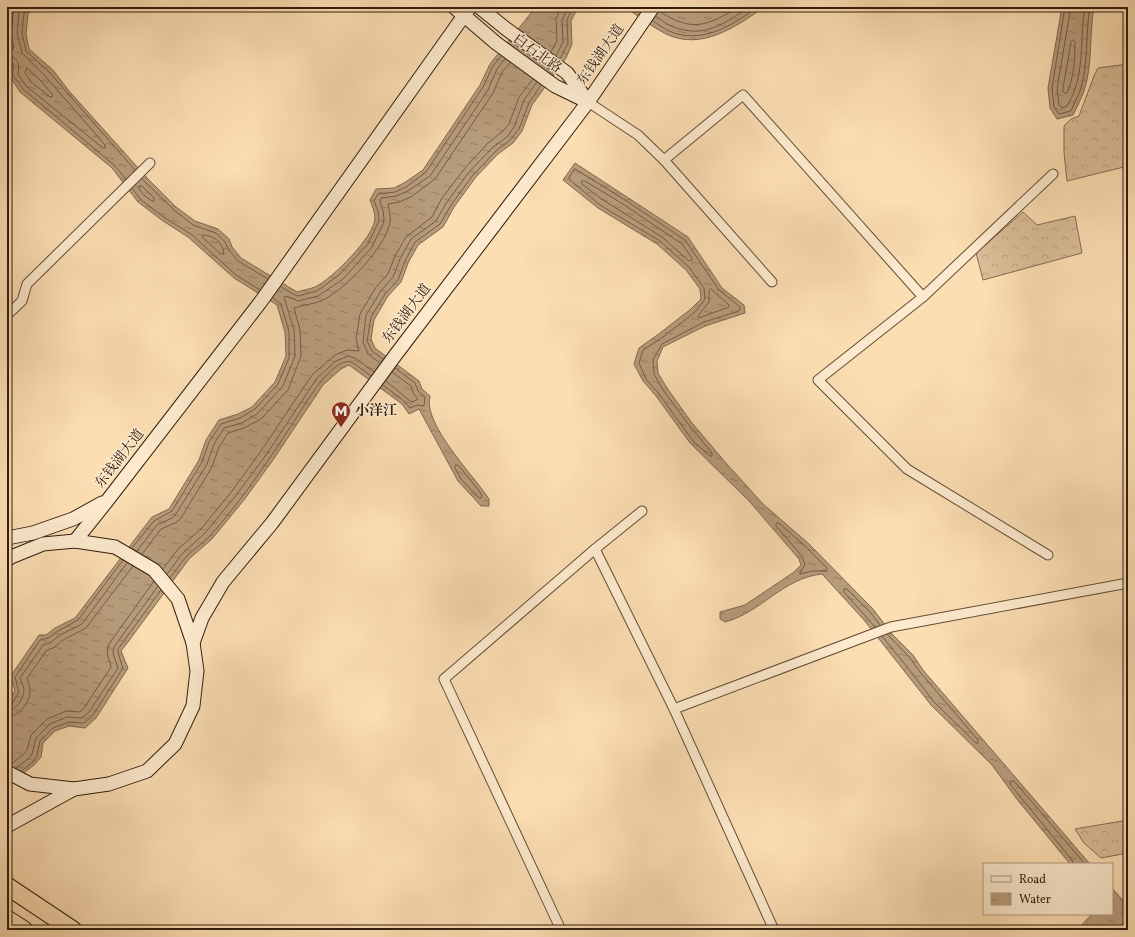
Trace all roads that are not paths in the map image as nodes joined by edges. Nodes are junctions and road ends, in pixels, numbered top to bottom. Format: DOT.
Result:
graph roads {
  1 [pos="454,7"];
  2 [pos="479,7"];
  3 [pos="653,7"];
  4 [pos="467,11"];
  5 [pos="588,102"];
  6 [pos="664,160"];
  7 [pos="150,163"];
  8 [pos="1053,174"];
  9 [pos="772,282"];
  10 [pos="923,297"];
  11 [pos="7,315"];
  12 [pos="107,501"];
  13 [pos="642,511"];
  14 [pos="7,538"];
  15 [pos="75,541"];
  16 [pos="595,549"];
  17 [pos="1048,556"];
  18 [pos="8,558"];
  19 [pos="1128,584"];
  20 [pos="193,643"];
  21 [pos="674,710"];
  22 [pos="7,772"];
  23 [pos="74,790"];
  24 [pos="7,826"];
  25 [pos="7,886"];
  26 [pos="7,919"];
  27 [pos="24,930"];
  28 [pos="73,930"];
  29 [pos="561,930"];
  30 [pos="774,930"];
  1 -- 4 [label="main road, 白石北路"];
  2 -- 5 [label="main road, 白石北路"];
  3 -- 5 [label="main road, 东钱湖大道"];
  4 -- 5 [label="main road, 白石北路"];
  4 -- 12 [label="main road, 东钱湖大道"];
  5 -- 6 [label="street"];
  5 -- 20 [label="main road, 东钱湖大道"];
  6 -- 9 [label="street"];
  6 -- 10 [label="street"];
  7 -- 11 [label="street"];
  8 -- 10 [label="street"];
  10 -- 17 [label="street"];
  12 -- 14 [label="main road"];
  12 -- 15 [label="main road, 东钱湖大道"];
  13 -- 16 [label="street"];
  15 -- 18 [label="main road"];
  15 -- 20 [label="main road"];
  16 -- 21 [label="street"];
  16 -- 29 [label="street"];
  19 -- 21 [label="street"];
  20 -- 23 [label="main road"];
  21 -- 30 [label="street"];
  22 -- 23 [label="main road"];
  23 -- 24 [label="main road"];
  25 -- 28 [label="highway"];
  26 -- 27 [label="highway"];
}
